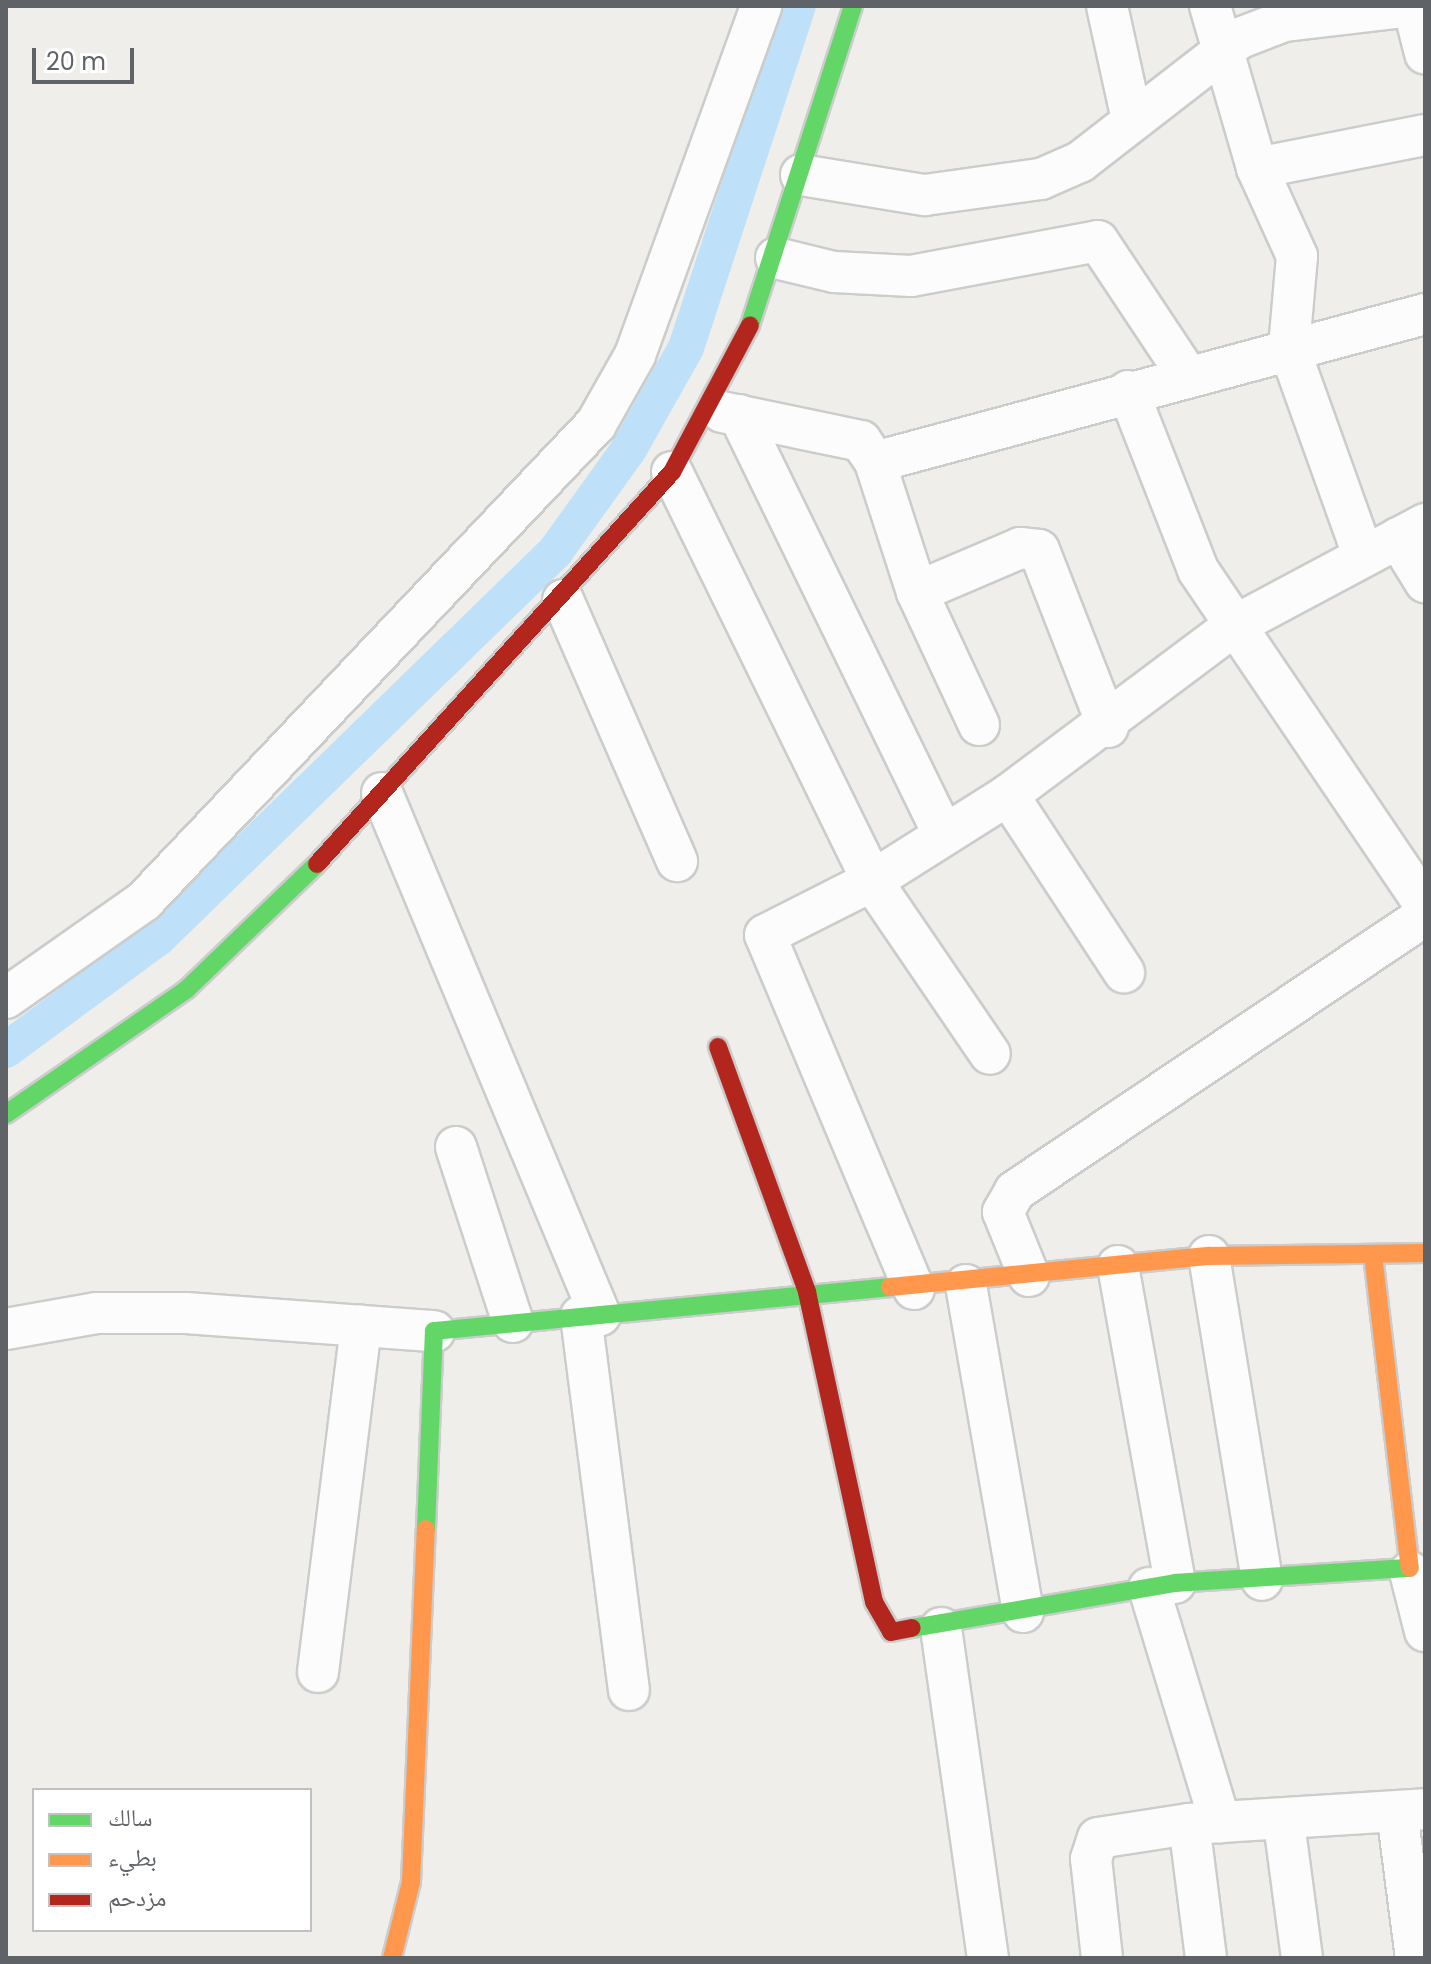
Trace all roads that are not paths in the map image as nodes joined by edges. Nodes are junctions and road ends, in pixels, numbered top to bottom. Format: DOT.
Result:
graph roads {
  1 [pos="761,6"];
  2 [pos="853,6"];
  3 [pos="1107,6"];
  4 [pos="1210,6"];
  5 [pos="1413,6"];
  6 [pos="1357,7"];
  7 [pos="1218,50"];
  8 [pos="1425,53"];
  9 [pos="1132,120"];
  10 [pos="1425,135"];
  11 [pos="1257,168"];
  12 [pos="801,175"];
  13 [pos="776,258"];
  14 [pos="1425,314"];
  15 [pos="1289,348"];
  16 [pos="1187,375"];
  17 [pos="1128,391"];
  18 [pos="723,412"];
  19 [pos="875,462"];
  20 [pos="672,472"];
  21 [pos="1411,531"];
  22 [pos="1363,555"];
  23 [pos="1425,582"];
  24 [pos="917,592"];
  25 [pos="563,600"];
  26 [pos="1234,626"];
  27 [pos="979,725"];
  28 [pos="1108,727"];
  29 [pos="382,793"];
  30 [pos="1008,795"];
  31 [pos="944,835"];
  32 [pos="677,861"];
  33 [pos="872,881"];
  34 [pos="1425,905"];
  35 [pos="1425,916"];
  36 [pos="1124,972"];
  37 [pos="6,998"];
  38 [pos="718,1047"];
  39 [pos="990,1054"];
  40 [pos="6,1114"];
  41 [pos="456,1147"];
  42 [pos="1425,1253"];
  43 [pos="1373,1255"];
  44 [pos="1209,1256"];
  45 [pos="1118,1266"];
  46 [pos="1029,1276"];
  47 [pos="966,1285"];
  48 [pos="914,1289"];
  49 [pos="807,1292"];
  50 [pos="590,1315"];
  51 [pos="513,1322"];
  52 [pos="361,1326"];
  53 [pos="6,1329"];
  54 [pos="434,1331"];
  55 [pos="1411,1478"];
  56 [pos="1410,1572"];
  57 [pos="1262,1580"];
  58 [pos="1162,1585"];
  59 [pos="1023,1612"];
  60 [pos="941,1628"];
  61 [pos="1425,1631"];
  62 [pos="318,1672"];
  63 [pos="629,1690"];
  64 [pos="1411,1811"];
  65 [pos="1205,1823"];
  66 [pos="1284,1823"];
  67 [pos="392,1958"];
  68 [pos="988,1958"];
  69 [pos="1102,1958"];
  70 [pos="1206,1958"];
  71 [pos="1302,1958"];
  72 [pos="1416,1958"];
  1 -- 37 [label="street"];
  2 -- 12 [label="street"];
  3 -- 9 [label="street"];
  4 -- 7 [label="street"];
  5 -- 6 [label="street"];
  5 -- 8 [label="street"];
  6 -- 7 [label="street"];
  7 -- 9 [label="street"];
  7 -- 11 [label="street"];
  9 -- 12 [label="street"];
  10 -- 11 [label="street"];
  11 -- 15 [label="street"];
  12 -- 13 [label="street"];
  13 -- 16 [label="street"];
  13 -- 18 [label="street"];
  14 -- 15 [label="street"];
  15 -- 16 [label="street"];
  15 -- 22 [label="street"];
  16 -- 17 [label="street"];
  17 -- 19 [label="street"];
  17 -- 26 [label="street"];
  18 -- 19 [label="street"];
  18 -- 20 [label="street"];
  18 -- 31 [label="street"];
  19 -- 24 [label="street"];
  20 -- 25 [label="street"];
  20 -- 33 [label="street"];
  21 -- 22 [label="street"];
  21 -- 23 [label="street"];
  22 -- 26 [label="street"];
  24 -- 27 [label="street"];
  24 -- 28 [label="street"];
  25 -- 29 [label="street"];
  25 -- 32 [label="street"];
  26 -- 28 [label="street"];
  26 -- 34 [label="street"];
  28 -- 30 [label="street"];
  29 -- 40 [label="street"];
  29 -- 50 [label="street"];
  30 -- 31 [label="street"];
  30 -- 36 [label="street"];
  31 -- 33 [label="street"];
  33 -- 39 [label="street"];
  33 -- 48 [label="street"];
  35 -- 46 [label="street"];
  38 -- 49 [label="street"];
  41 -- 51 [label="street"];
  42 -- 43 [label="street"];
  43 -- 44 [label="street"];
  43 -- 55 [label="street"];
  44 -- 45 [label="street"];
  44 -- 57 [label="street"];
  45 -- 46 [label="street"];
  45 -- 58 [label="street"];
  46 -- 47 [label="street"];
  47 -- 48 [label="street"];
  47 -- 59 [label="street"];
  48 -- 49 [label="street"];
  49 -- 50 [label="street"];
  49 -- 60 [label="street"];
  50 -- 51 [label="street"];
  50 -- 63 [label="street"];
  51 -- 54 [label="street"];
  52 -- 53 [label="street"];
  52 -- 54 [label="street"];
  52 -- 62 [label="street"];
  54 -- 67 [label="street"];
  55 -- 56 [label="street"];
  56 -- 57 [label="street"];
  56 -- 61 [label="street"];
  57 -- 58 [label="street"];
  58 -- 59 [label="street"];
  58 -- 65 [label="street"];
  59 -- 60 [label="street"];
  60 -- 68 [label="street"];
  64 -- 66 [label="street"];
  64 -- 72 [label="street"];
  65 -- 66 [label="street"];
  65 -- 69 [label="street"];
  65 -- 70 [label="street"];
  66 -- 71 [label="street"];
}
